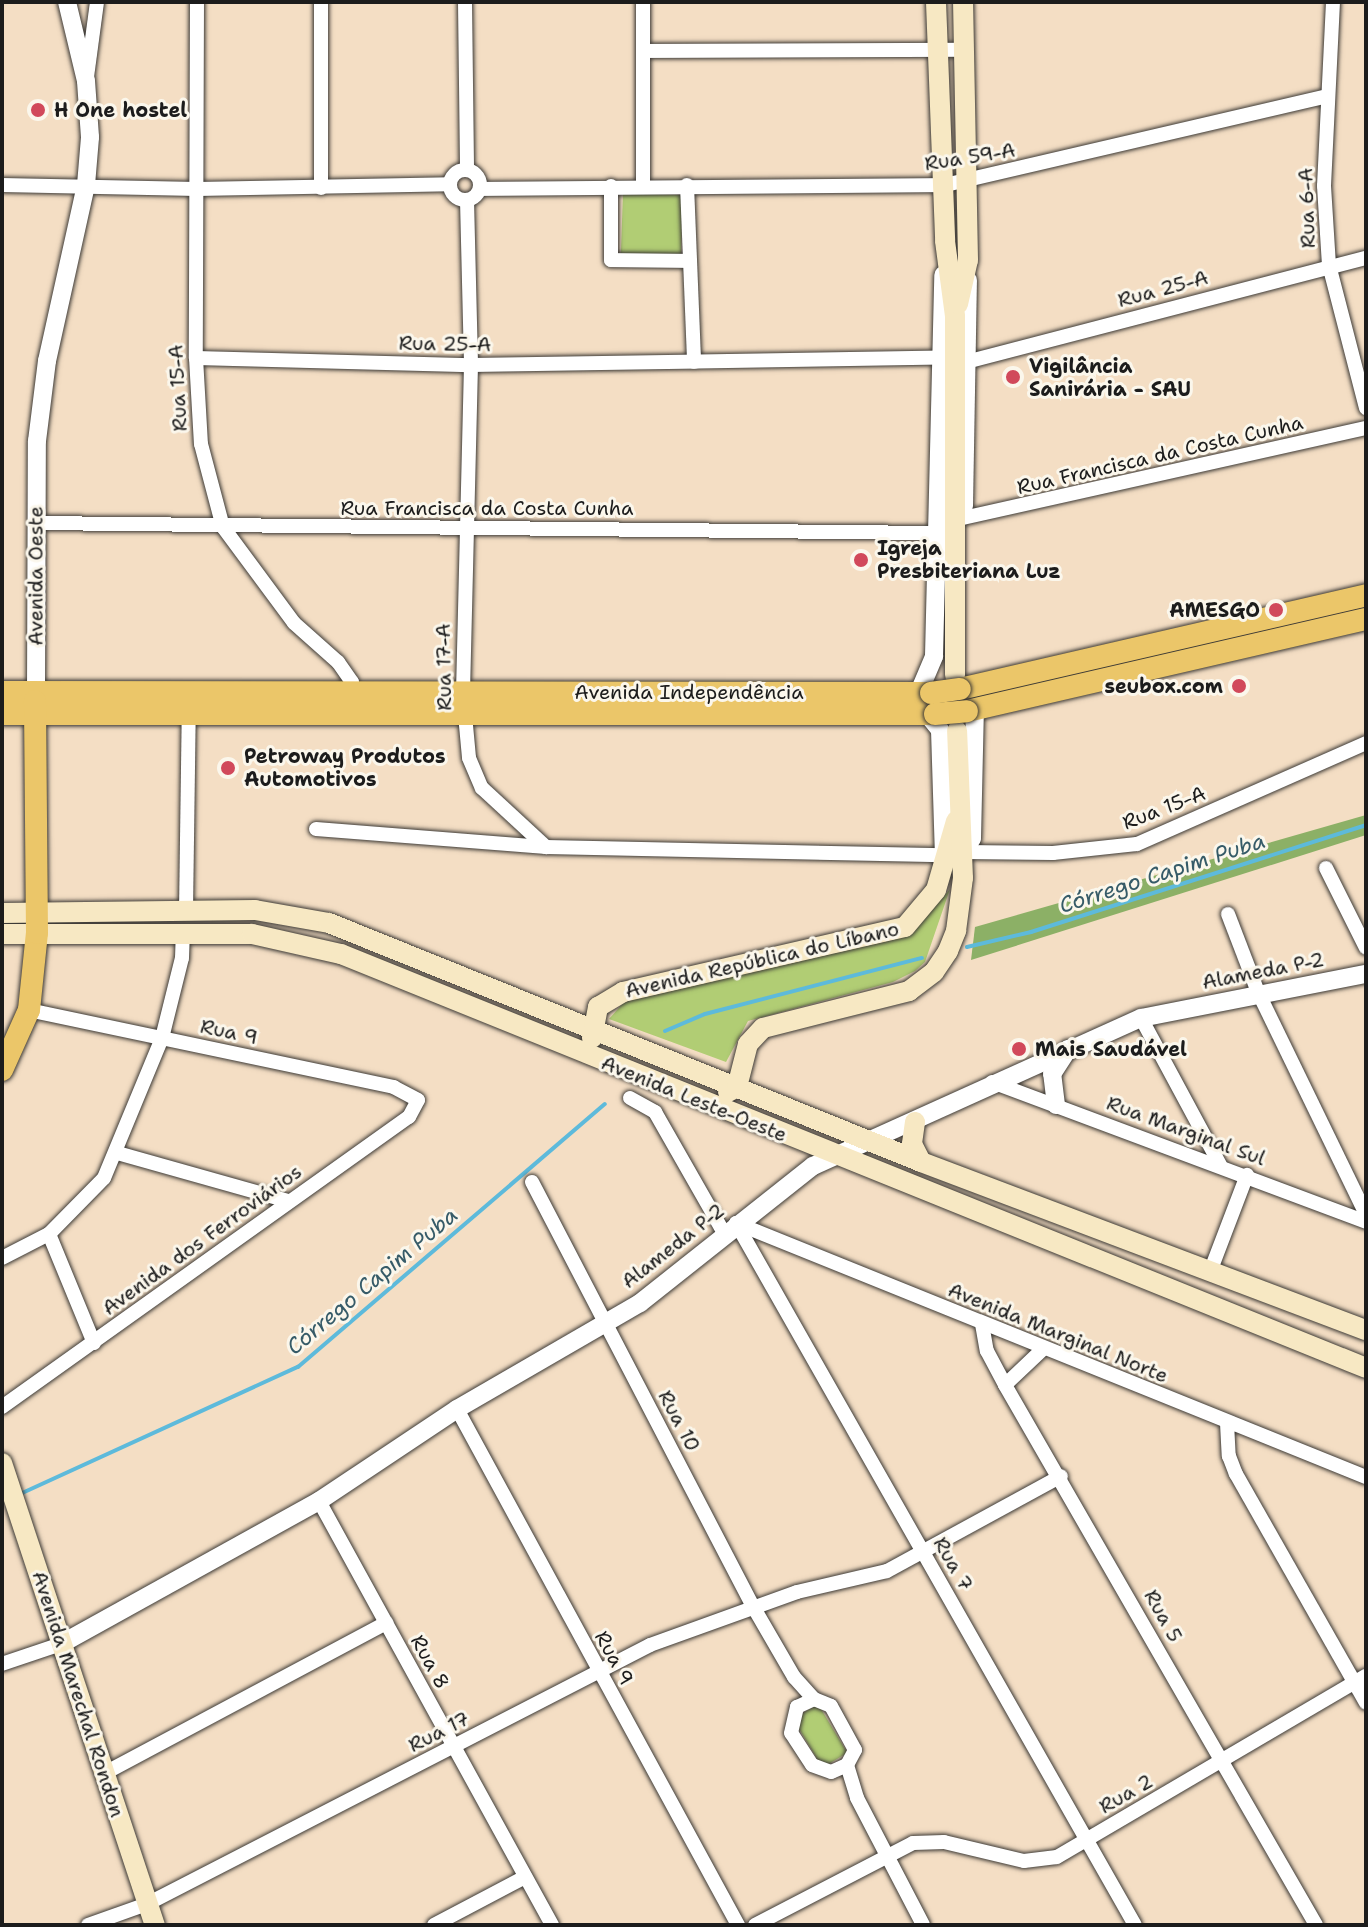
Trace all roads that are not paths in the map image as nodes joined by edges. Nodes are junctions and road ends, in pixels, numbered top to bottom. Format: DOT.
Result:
graph roads {
  1 [pos="67,2"];
  2 [pos="97,2"];
  3 [pos="197,2"];
  4 [pos="321,2"];
  5 [pos="465,2"];
  6 [pos="643,2"];
  7 [pos="936,2"];
  8 [pos="963,2"];
  9 [pos="1333,2"];
  10 [pos="963,50"];
  11 [pos="643,51"];
  12 [pos="936,51"];
  13 [pos="86,81"];
  14 [pos="1327,96"];
  15 [pos="467,169"];
  16 [pos="967,182"];
  17 [pos="450,184"];
  18 [pos="643,184"];
  19 [pos="2,185"];
  20 [pos="86,185"];
  21 [pos="687,185"];
  22 [pos="945,185"];
  23 [pos="611,186"];
  24 [pos="321,188"];
  25 [pos="197,189"];
  26 [pos="481,189"];
  27 [pos="467,200"];
  28 [pos="945,241"];
  29 [pos="1366,258"];
  30 [pos="968,260"];
  31 [pos="689,261"];
  32 [pos="1329,265"];
  33 [pos="955,316"];
  34 [pos="196,358"];
  35 [pos="942,358"];
  36 [pos="970,361"];
  37 [pos="694,362"];
  38 [pos="471,365"];
  39 [pos="1366,408"];
  40 [pos="1366,428"];
  41 [pos="963,518"];
  42 [pos="37,523"];
  43 [pos="463,526"];
  44 [pos="223,527"];
  45 [pos="937,533"];
  46 [pos="1366,595"];
  47 [pos="1366,619"];
  48 [pos="1235,637"];
  49 [pos="964,683"];
  50 [pos="353,688"];
  51 [pos="2,692"];
  52 [pos="35,703"];
  53 [pos="189,703"];
  54 [pos="464,704"];
  55 [pos="928,704"];
  56 [pos="2,714"];
  57 [pos="333,714"];
  58 [pos="966,717"];
  59 [pos="1366,743"];
  60 [pos="316,829"];
  61 [pos="546,847"];
  62 [pos="954,854"];
  63 [pos="1326,868"];
  64 [pos="2,913"];
  65 [pos="1228,914"];
  66 [pos="185,921"];
  67 [pos="38,923"];
  68 [pos="2,934"];
  69 [pos="1366,948"];
  70 [pos="1366,974"];
  71 [pos="1258,992"];
  72 [pos="29,1010"];
  73 [pos="1141,1018"];
  74 [pos="591,1028"];
  75 [pos="162,1038"];
  76 [pos="1068,1048"];
  77 [pos="604,1061"];
  78 [pos="2,1070"];
  79 [pos="647,1079"];
  80 [pos="991,1082"];
  81 [pos="737,1087"];
  82 [pos="630,1098"];
  83 [pos="418,1100"];
  84 [pos="1056,1105"];
  85 [pos="915,1122"];
  86 [pos="868,1140"];
  87 [pos="117,1153"];
  88 [pos="834,1156"];
  89 [pos="921,1162"];
  90 [pos="1220,1165"];
  91 [pos="1247,1175"];
  92 [pos="532,1182"];
  93 [pos="288,1201"];
  94 [pos="1366,1214"];
  95 [pos="1366,1222"];
  96 [pos="730,1228"];
  97 [pos="49,1234"];
  98 [pos="2,1258"];
  99 [pos="1210,1272"];
  100 [pos="604,1322"];
  101 [pos="982,1324"];
  102 [pos="1366,1330"];
  103 [pos="94,1343"];
  104 [pos="1042,1350"];
  105 [pos="1366,1368"];
  106 [pos="1005,1385"];
  107 [pos="2,1407"];
  108 [pos="457,1409"];
  109 [pos="1227,1423"];
  110 [pos="4,1468"];
  111 [pos="1061,1476"];
  112 [pos="1366,1477"];
  113 [pos="319,1501"];
  114 [pos="925,1555"];
  115 [pos="754,1608"];
  116 [pos="386,1623"];
  117 [pos="61,1644"];
  118 [pos="2,1664"];
  119 [pos="597,1671"];
  120 [pos="794,1677"];
  121 [pos="1360,1679"];
  122 [pos="814,1699"];
  123 [pos="1366,1703"];
  124 [pos="797,1707"];
  125 [pos="454,1747"];
  126 [pos="1222,1761"];
  127 [pos="847,1765"];
  128 [pos="831,1772"];
  129 [pos="105,1773"];
  130 [pos="857,1798"];
  131 [pos="1086,1841"];
  132 [pos="888,1858"];
  133 [pos="525,1877"];
  134 [pos="147,1904"];
  135 [pos="88,1925"];
  136 [pos="155,1925"];
  137 [pos="434,1925"];
  138 [pos="552,1925"];
  139 [pos="738,1925"];
  140 [pos="755,1925"];
  141 [pos="923,1925"];
  142 [pos="1135,1925"];
  143 [pos="1316,1925"];
  1 -- 13 [label="street, Avenida Oeste"];
  2 -- 13 [label="street, Avenida Oeste"];
  3 -- 25 [label="street, Rua 15-A"];
  4 -- 24 [label="street"];
  5 -- 15 [label="street"];
  6 -- 11 [label="street"];
  7 -- 12 [label="main road"];
  8 -- 10 [label="main road"];
  9 -- 14 [label="street, Rua 6-A"];
  10 -- 12 [label="street"];
  10 -- 16 [label="main road"];
  11 -- 12 [label="street"];
  11 -- 18 [label="street"];
  12 -- 22 [label="main road"];
  13 -- 20 [label="street, Avenida Oeste"];
  14 -- 16 [label="street, Rua 59-A"];
  14 -- 32 [label="street, Rua 6-A"];
  15 -- 17 [label="street"];
  15 -- 26 [label="street"];
  16 -- 22 [label="street, Rua 59-A"];
  16 -- 30 [label="main road"];
  17 -- 24 [label="street"];
  17 -- 27 [label="street"];
  18 -- 21 [label="street, Rua 59-A"];
  18 -- 23 [label="street, Rua 59-A"];
  19 -- 20 [label="street"];
  20 -- 25 [label="street"];
  20 -- 42 [label="street, Avenida Oeste"];
  21 -- 22 [label="street, Rua 59-A"];
  21 -- 31 [label="street"];
  22 -- 28 [label="main road"];
  23 -- 26 [label="street, Rua 59-A"];
  23 -- 31 [label="street"];
  24 -- 25 [label="street"];
  25 -- 34 [label="street, Rua 15-A"];
  26 -- 27 [label="street"];
  27 -- 38 [label="street, Rua 17-A"];
  28 -- 33 [label="main road"];
  28 -- 35 [label="street"];
  29 -- 32 [label="street, Rua 25-A"];
  30 -- 33 [label="main road"];
  30 -- 36 [label="street"];
  31 -- 37 [label="street"];
  32 -- 36 [label="street, Rua 25-A"];
  32 -- 39 [label="street, Rua 6-A"];
  33 -- 49 [label="main road"];
  34 -- 38 [label="street, Rua 25-A"];
  34 -- 44 [label="street, Rua 15-A"];
  35 -- 37 [label="street, Rua 25-A"];
  35 -- 45 [label="street"];
  36 -- 41 [label="street"];
  37 -- 38 [label="street, Rua 25-A"];
  38 -- 43 [label="street, Rua 17-A"];
  40 -- 41 [label="street, Rua Francisca da Costa Cunha"];
  41 -- 49 [label="street"];
  42 -- 44 [label="street, Rua Francisca da Costa Cunha"];
  42 -- 52 [label="street, Avenida Oeste"];
  43 -- 44 [label="street, Rua Francisca da Costa Cunha"];
  43 -- 45 [label="street, Rua Francisca da Costa Cunha"];
  43 -- 54 [label="street, Rua 17-A"];
  44 -- 50 [label="street, Rua 15-A"];
  45 -- 55 [label="street"];
  46 -- 48 [label="main road, Avenida Independência"];
  47 -- 48 [label="main road, Avenida Independência"];
  48 -- 49 [label="main road, Avenida Independência"];
  48 -- 58 [label="main road, Avenida Independência"];
  49 -- 55 [label="main road, Avenida Independência, bridge"];
  50 -- 53 [label="main road, Avenida Independência"];
  50 -- 54 [label="main road, Avenida Independência"];
  50 -- 57 [label="street"];
  51 -- 52 [label="main road, Avenida Independência"];
  52 -- 53 [label="main road, Avenida Independência"];
  52 -- 56 [label="main road, Avenida Independência"];
  52 -- 67 [label="main road, Avenida Oeste"];
  53 -- 57 [label="main road, Avenida Independência"];
  53 -- 66 [label="street"];
  54 -- 55 [label="main road, Avenida Independência"];
  54 -- 57 [label="main road, Avenida Independência"];
  54 -- 61 [label="street, Rua 17-A"];
  55 -- 58 [label="main road, Avenida Independência, bridge"];
  55 -- 62 [label="street, Avenida República do Líbano"];
  58 -- 62 [label="main road, Avenida República do Líbano"];
  58 -- 62 [label="street, Avenida República do Líbano"];
  59 -- 62 [label="street, Rua 15-A"];
  60 -- 61 [label="street"];
  61 -- 62 [label="street"];
  62 -- 74 [label="main road, Avenida República do Líbano"];
  62 -- 81 [label="main road, Avenida República do Líbano"];
  63 -- 69 [label="street"];
  64 -- 67 [label="main road, Avenida Leste-Oeste"];
  65 -- 71 [label="street"];
  66 -- 67 [label="main road, Avenida Leste-Oeste"];
  66 -- 74 [label="main road, Avenida Leste-Oeste"];
  66 -- 75 [label="street"];
  66 -- 77 [label="main road, Avenida Leste-Oeste"];
  67 -- 68 [label="main road, Avenida Leste-Oeste"];
  67 -- 72 [label="main road, Avenida Oeste"];
  70 -- 71 [label="street, Alameda P-2"];
  71 -- 73 [label="street, Alameda P-2"];
  71 -- 94 [label="street"];
  72 -- 75 [label="street, Rua 9"];
  72 -- 78 [label="main road, Avenida Oeste"];
  73 -- 76 [label="street, Alameda P-2"];
  73 -- 90 [label="street"];
  74 -- 77 [label="main road"];
  74 -- 81 [label="main road, Avenida Leste-Oeste"];
  75 -- 83 [label="street, Rua 9"];
  75 -- 87 [label="street"];
  76 -- 80 [label="street, Alameda P-2"];
  76 -- 84 [label="street"];
  77 -- 79 [label="main road, Avenida Leste-Oeste"];
  79 -- 81 [label="main road"];
  79 -- 88 [label="main road, Avenida Leste-Oeste"];
  80 -- 84 [label="street, Rua Marginal Sul"];
  80 -- 85 [label="street, Alameda P-2"];
  81 -- 86 [label="main road, Avenida Leste-Oeste"];
  82 -- 96 [label="street, Rua 7"];
  83 -- 93 [label="street, Avenida dos Ferroviários"];
  84 -- 90 [label="street, Rua Marginal Sul"];
  85 -- 86 [label="street, Alameda P-2"];
  85 -- 89 [label="main road"];
  86 -- 88 [label="street, Alameda P-2"];
  86 -- 89 [label="main road, Avenida Leste-Oeste"];
  87 -- 93 [label="street"];
  87 -- 97 [label="street"];
  88 -- 96 [label="street, Alameda P-2"];
  88 -- 105 [label="main road, Avenida Leste-Oeste"];
  89 -- 99 [label="main road, Avenida Leste-Oeste"];
  90 -- 91 [label="street, Rua Marginal Sul"];
  91 -- 95 [label="street, Rua Marginal Sul"];
  91 -- 99 [label="street"];
  92 -- 100 [label="street, Rua 10"];
  93 -- 103 [label="street, Avenida dos Ferroviários"];
  96 -- 100 [label="street, Alameda P-2"];
  96 -- 101 [label="street, Avenida Marginal Norte"];
  96 -- 114 [label="street, Rua 7"];
  97 -- 98 [label="street"];
  97 -- 103 [label="street"];
  99 -- 102 [label="main road, Avenida Leste-Oeste"];
  100 -- 108 [label="street, Alameda P-2"];
  100 -- 115 [label="street, Rua 10"];
  101 -- 104 [label="street, Avenida Marginal Norte"];
  101 -- 106 [label="street, Rua 5"];
  103 -- 107 [label="street, Avenida dos Ferroviários"];
  104 -- 106 [label="street"];
  104 -- 109 [label="street, Avenida Marginal Norte"];
  106 -- 111 [label="street, Rua 5"];
  108 -- 113 [label="street, Alameda P-2"];
  108 -- 119 [label="street, Rua 9"];
  109 -- 112 [label="street, Avenida Marginal Norte"];
  109 -- 121 [label="street"];
  110 -- 117 [label="main road, Avenida Marechal Rondon"];
  111 -- 114 [label="street, Rua 17"];
  111 -- 126 [label="street, Rua 5"];
  113 -- 116 [label="street, Rua 8"];
  113 -- 117 [label="street, Alameda P-2"];
  114 -- 115 [label="street, Rua 17"];
  114 -- 131 [label="street, Rua 7"];
  115 -- 119 [label="street, Rua 17"];
  115 -- 120 [label="street, Rua 10"];
  116 -- 125 [label="street, Rua 8"];
  116 -- 129 [label="street"];
  117 -- 118 [label="street, Alameda P-2"];
  117 -- 129 [label="main road, Avenida Marechal Rondon"];
  119 -- 125 [label="street, Rua 17"];
  119 -- 139 [label="street, Rua 9"];
  120 -- 122 [label="street, Rua 10"];
  120 -- 124 [label="street, Rua 10"];
  121 -- 123 [label="street"];
  121 -- 126 [label="street, Rua 2"];
  122 -- 124 [label="street"];
  122 -- 127 [label="street"];
  124 -- 128 [label="street"];
  125 -- 133 [label="street, Rua 8"];
  125 -- 134 [label="street, Rua 17"];
  126 -- 131 [label="street, Rua 2"];
  126 -- 143 [label="street, Rua 5"];
  127 -- 128 [label="street"];
  127 -- 130 [label="street"];
  128 -- 130 [label="street"];
  129 -- 134 [label="main road, Avenida Marechal Rondon"];
  130 -- 132 [label="street"];
  131 -- 132 [label="street, Rua 2"];
  131 -- 142 [label="street, Rua 7"];
  132 -- 140 [label="street, Rua 2"];
  132 -- 141 [label="street"];
  133 -- 137 [label="street"];
  133 -- 138 [label="street, Rua 8"];
  134 -- 135 [label="street, Rua 17"];
  134 -- 136 [label="main road, Avenida Marechal Rondon"];
}
